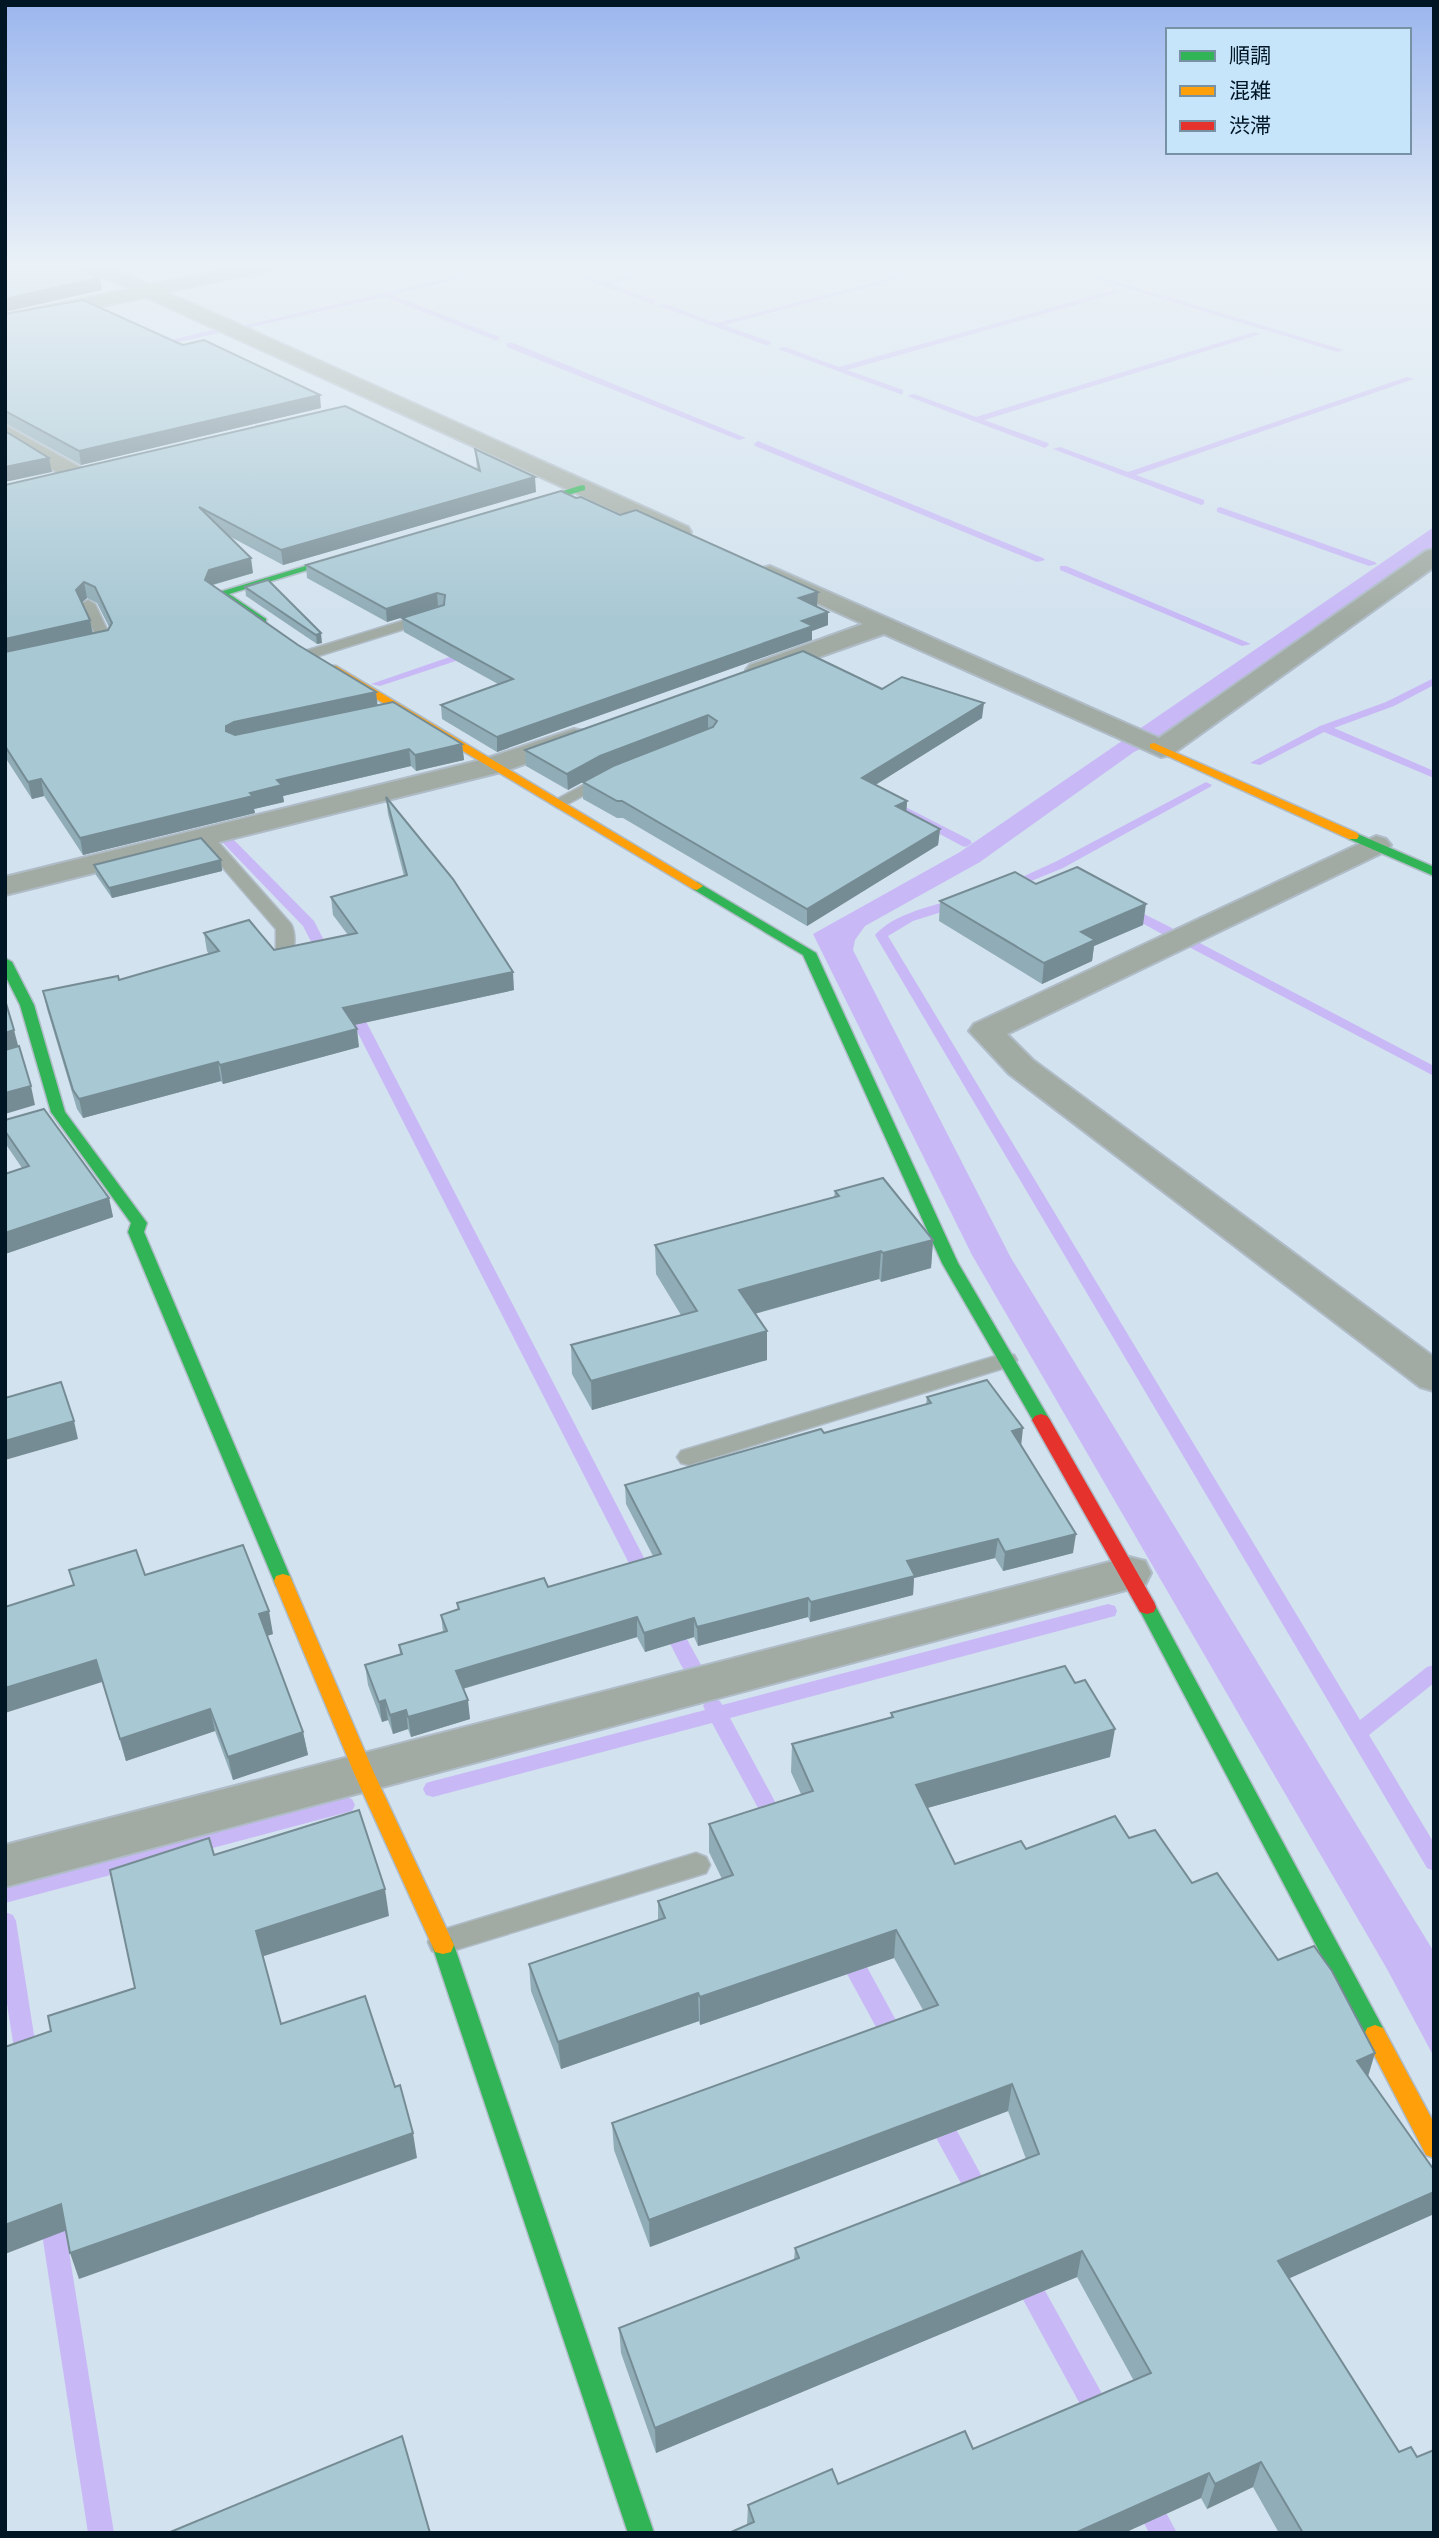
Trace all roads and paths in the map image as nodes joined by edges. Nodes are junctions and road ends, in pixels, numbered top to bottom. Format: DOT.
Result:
graph roads {
  1 [pos="352,382"];
  2 [pos="393,401"];
  3 [pos="353,410"];
  4 [pos="5,430"];
  5 [pos="104,469"];
  6 [pos="77,475"];
  7 [pos="53,481"];
  8 [pos="582,488"];
  9 [pos="502,511"];
  10 [pos="696,539"];
  11 [pos="369,550"];
  12 [pos="1434,556"];
  13 [pos="746,562"];
  14 [pos="88,604"];
  15 [pos="439,613"];
  16 [pos="885,625"];
  17 [pos="277,631"];
  18 [pos="79,646"];
  19 [pos="305,650"];
  20 [pos="742,676"];
  21 [pos="403,710"];
  22 [pos="377,715"];
  23 [pos="599,728"];
  24 [pos="1158,747"];
  25 [pos="495,765"];
  26 [pos="619,772"];
  27 [pos="558,803"];
  28 [pos="205,837"];
  29 [pos="1376,845"];
  30 [pos="1434,872"];
  31 [pos="5,886"];
  32 [pos="285,950"];
  33 [pos="5,962"];
  34 [pos="41,1052"];
  35 [pos="17,1058"];
  36 [pos="1006,1360"];
  37 [pos="1434,1377"];
  38 [pos="689,1457"];
  39 [pos="1129,1573"];
  40 [pos="364,1773"];
  41 [pos="696,1865"];
  42 [pos="5,1866"];
  43 [pos="442,1942"];
  44 [pos="1434,2147"];
  45 [pos="641,2533"];
  1 -- 2 [label="street"];
  2 -- 3 [label="street"];
  2 -- 8 [label="street"];
  4 -- 6 [label="street"];
  5 -- 6 [label="street"];
  6 -- 7 [label="street"];
  8 -- 9 [label="street"];
  8 -- 10 [label="street"];
  11 -- 17 [label="street"];
  12 -- 24 [label="street"];
  13 -- 16 [label="street"];
  14 -- 18 [label="lane"];
  15 -- 19 [label="lane"];
  16 -- 20 [label="street"];
  16 -- 24 [label="street"];
  19 -- 21 [label="street"];
  21 -- 22 [label="lane"];
  21 -- 25 [label="street"];
  23 -- 25 [label="street"];
  24 -- 29 [label="street"];
  25 -- 27 [label="street"];
  25 -- 28 [label="street"];
  26 -- 27 [label="lane"];
  27 -- 36 [label="street"];
  28 -- 31 [label="street"];
  28 -- 32 [label="lane"];
  29 -- 30 [label="street"];
  29 -- 37 [label="street"];
  33 -- 34 [label="street"];
  34 -- 35 [label="lane"];
  34 -- 40 [label="street"];
  36 -- 38 [label="lane"];
  36 -- 39 [label="street"];
  39 -- 40 [label="street"];
  39 -- 44 [label="street"];
  40 -- 42 [label="street"];
  40 -- 43 [label="street"];
  41 -- 43 [label="lane"];
  43 -- 45 [label="street"];
}
